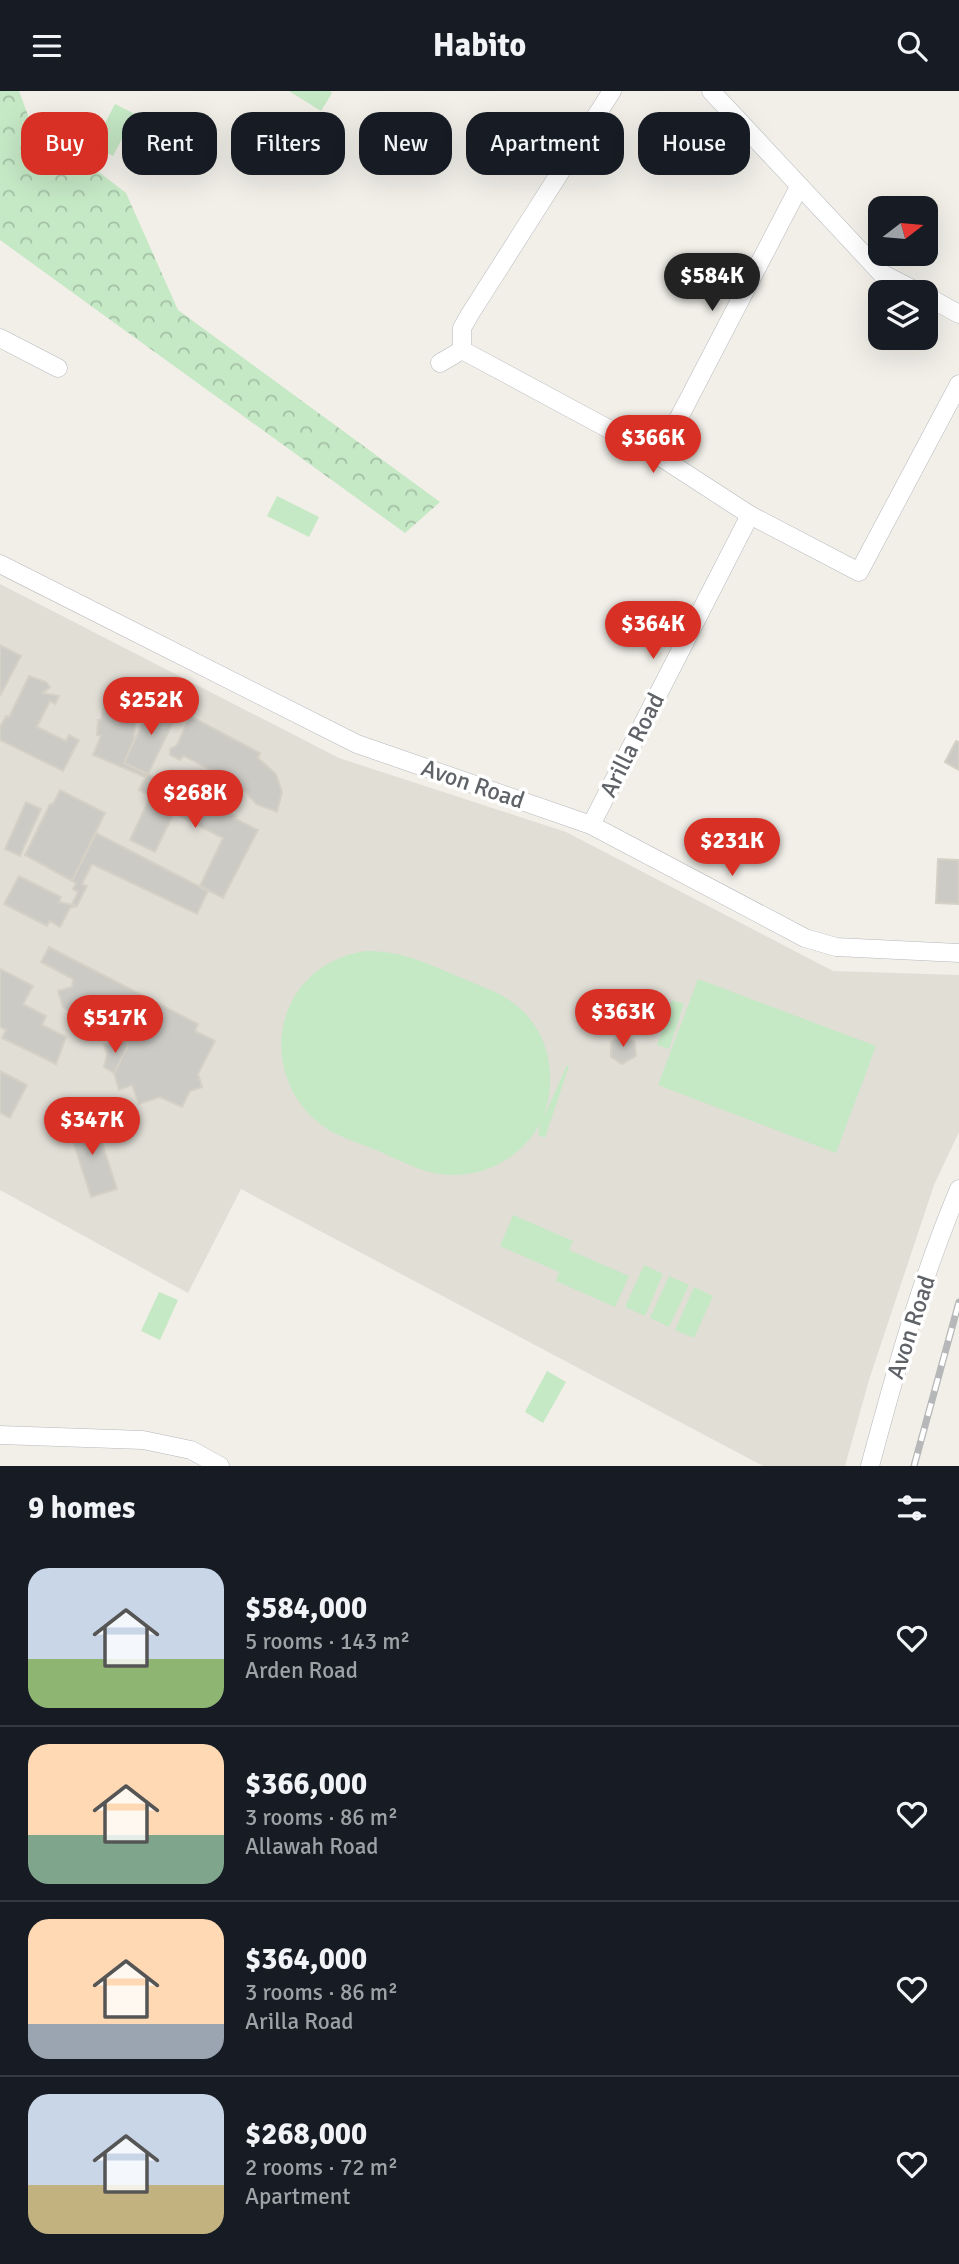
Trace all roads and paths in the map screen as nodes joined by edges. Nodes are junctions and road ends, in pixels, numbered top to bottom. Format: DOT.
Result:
graph roads {
  1 [pos="612,91"];
  2 [pos="711,91"];
  3 [pos="799,187"];
  4 [pos="895,280"];
  5 [pos="938,303"];
  6 [pos="959,314"];
  7 [pos="0,338"];
  8 [pos="462,350"];
  9 [pos="440,363"];
  10 [pos="58,368"];
  11 [pos="959,384"];
  12 [pos="659,456"];
  13 [pos="750,515"];
  14 [pos="0,564"];
  15 [pos="591,825"];
  16 [pos="959,953"];
  17 [pos="959,1189"];
  18 [pos="0,1435"];
  19 [pos="220,1466"];
  20 [pos="870,1466"];
  1 -- 8 [label="street"];
  2 -- 3 [label="street"];
  3 -- 4 [label="street"];
  3 -- 12 [label="street"];
  5 -- 6 [label="street"];
  7 -- 10 [label="street"];
  8 -- 9 [label="street"];
  8 -- 12 [label="street"];
  11 -- 13 [label="street"];
  12 -- 13 [label="street"];
  13 -- 15 [label="street, Arilla Road"];
  14 -- 15 [label="street, Avon Road"];
  15 -- 16 [label="street, Avon Road"];
  17 -- 20 [label="street, Avon Road"];
  18 -- 19 [label="street"];
}
